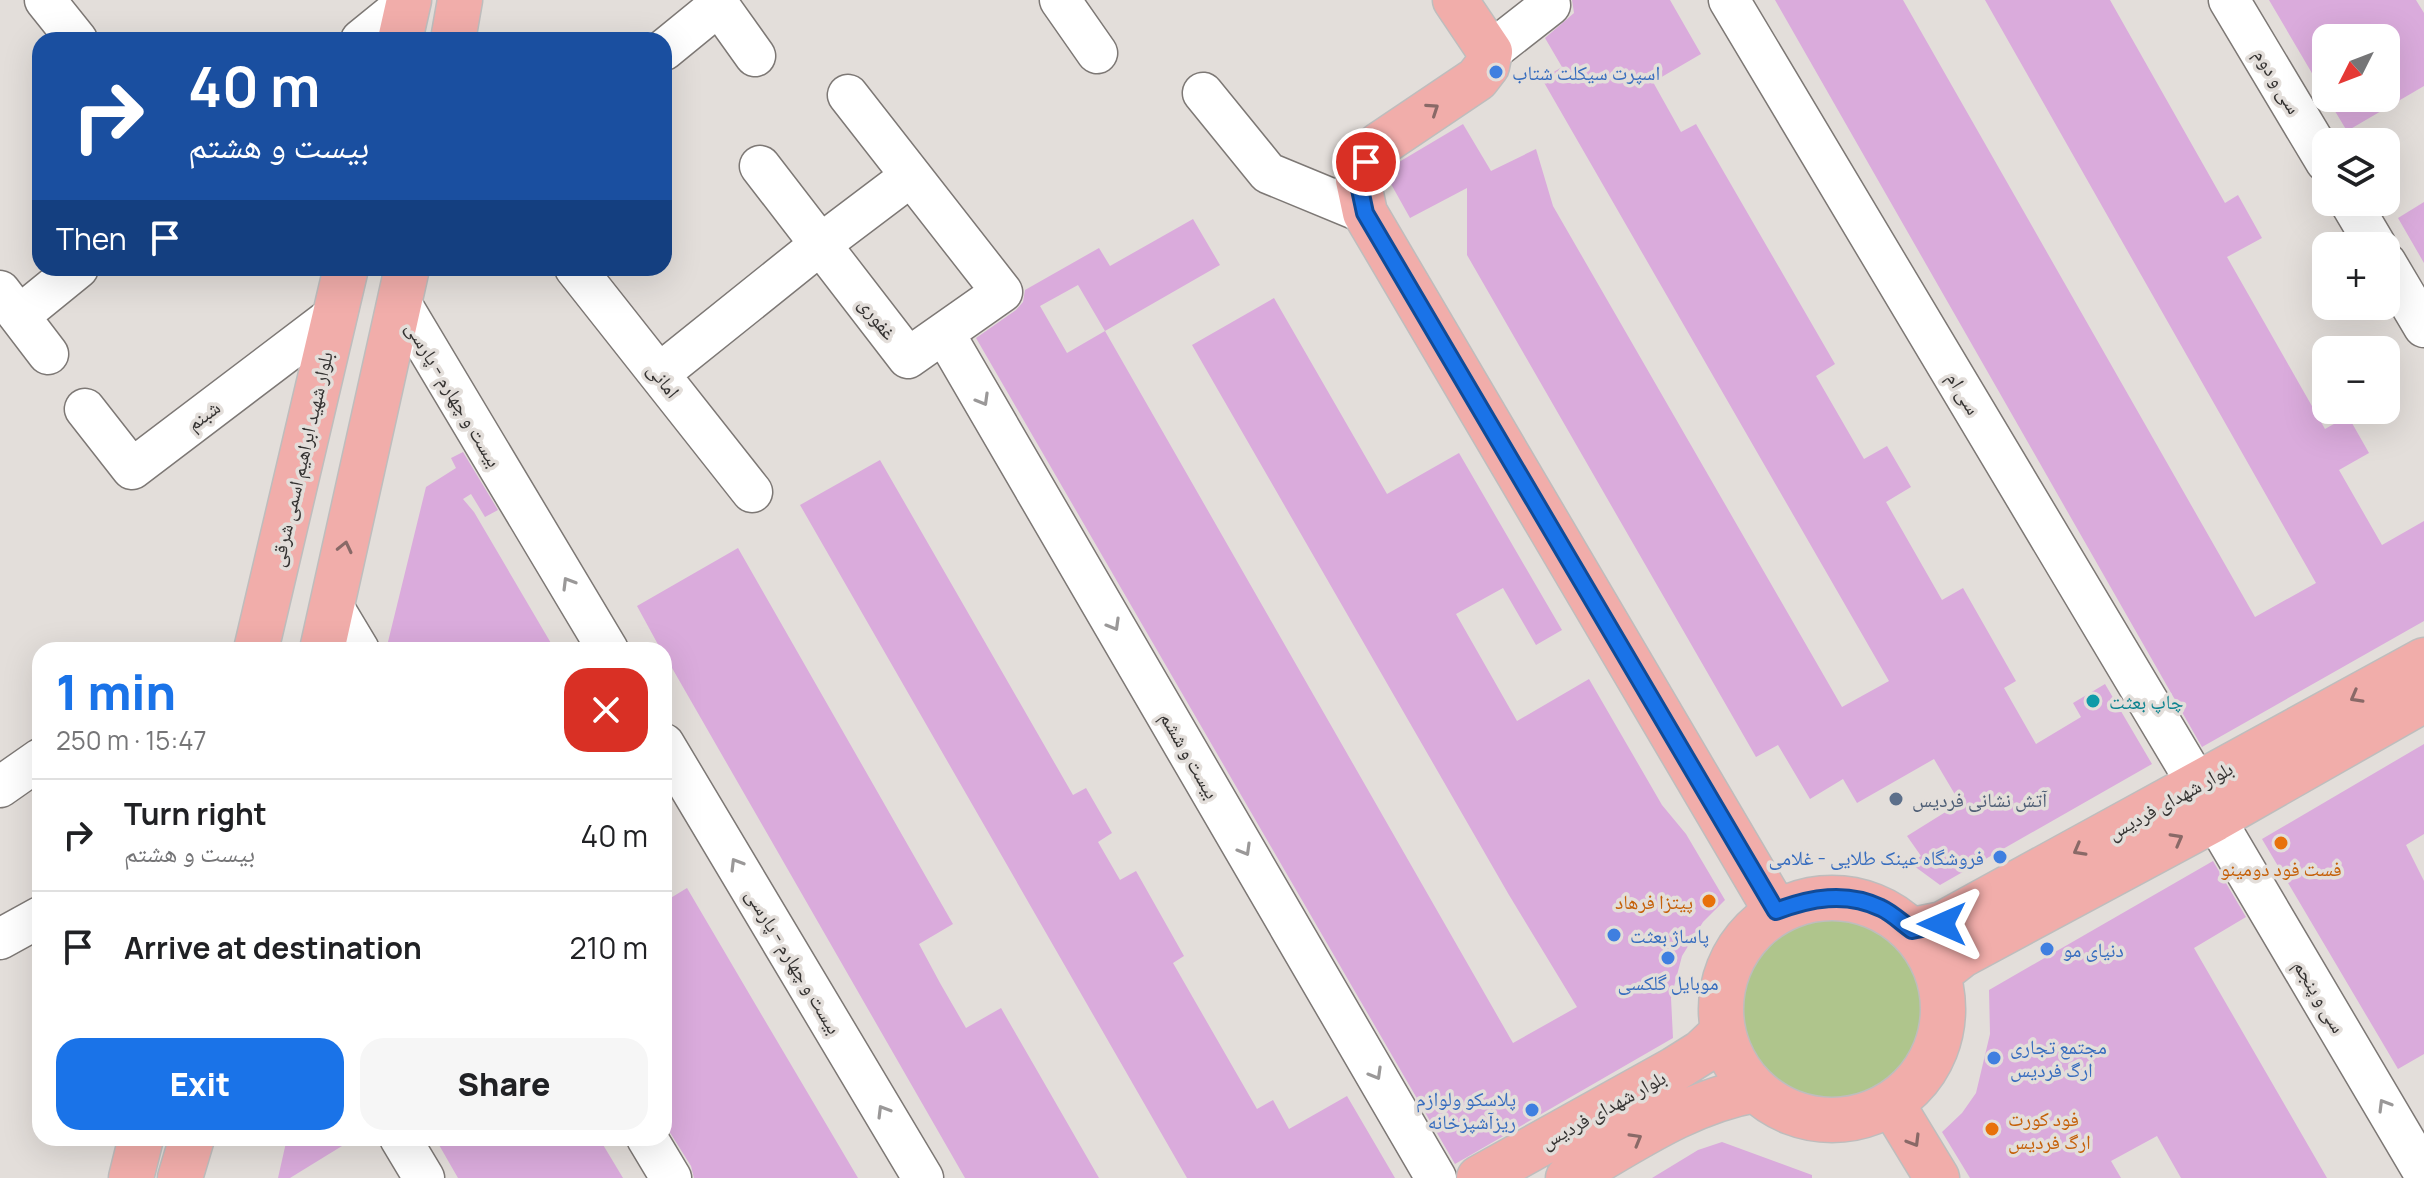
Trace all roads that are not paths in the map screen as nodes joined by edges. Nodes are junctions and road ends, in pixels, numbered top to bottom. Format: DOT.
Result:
graph roads {
  1 [pos="45,0"];
  2 [pos="460,0"];
  3 [pos="1455,0"];
  4 [pos="1729,0"];
  5 [pos="2229,0"];
  6 [pos="1064,1"];
  7 [pos="717,3"];
  8 [pos="1550,5"];
  9 [pos="71,32"];
  10 [pos="454,32"];
  11 [pos="672,43"];
  12 [pos="1490,52"];
  13 [pos="1097,53"];
  14 [pos="755,56"];
  15 [pos="1203,93"];
  16 [pos="848,95"];
  17 [pos="2312,139"];
  18 [pos="760,166"];
  19 [pos="911,176"];
  20 [pos="1365,213"];
  21 [pos="821,244"];
  22 [pos="62,276"];
  23 [pos="344,276"];
  24 [pos="581,276"];
  25 [pos="403,285"];
  26 [pos="2400,287"];
  27 [pos="9,303"];
  28 [pos="335,315"];
  29 [pos="2424,327"];
  30 [pos="944,333"];
  31 [pos="48,354"];
  32 [pos="659,374"];
  33 [pos="85,409"];
  34 [pos="752,492"];
  35 [pos="332,605"];
  36 [pos="252,642"];
  37 [pos="324,642"];
  38 [pos="354,642"];
  39 [pos="604,642"];
  40 [pos="2424,660"];
  41 [pos="2424,700"];
  42 [pos="672,757"];
  43 [pos="32,765"];
  44 [pos="0,787"];
  45 [pos="2206,802"];
  46 [pos="1776,911"];
  47 [pos="32,921"];
  48 [pos="1912,930"];
  49 [pos="0,939"];
  50 [pos="1939,973"];
  51 [pos="1723,1032"];
  52 [pos="1755,1090"];
  53 [pos="1892,1104"];
  54 [pos="139,1146"];
  55 [pos="190,1146"];
  56 [pos="405,1146"];
  57 [pos="652,1146"];
  58 [pos="2424,1173"];
  59 [pos="131,1178"];
  60 [pos="180,1178"];
  61 [pos="424,1178"];
  62 [pos="671,1178"];
  63 [pos="923,1178"];
  64 [pos="1436,1178"];
  65 [pos="1479,1178"];
  66 [pos="1568,1178"];
  67 [pos="1937,1178"];
  1 -- 9 [label="street"];
  2 -- 10 [label="main road"];
  3 -- 12 [label="main road"];
  4 -- 45 [label="street, سی ام"];
  5 -- 17 [label="street, سی و دوم"];
  6 -- 13 [label="street"];
  7 -- 11 [label="street"];
  7 -- 14 [label="street"];
  8 -- 12 [label="street"];
  20 -- 12 [label="main road, one-way"];
  15 -- 20 [label="street"];
  16 -- 19 [label="street"];
  18 -- 21 [label="street"];
  19 -- 21 [label="street"];
  19 -- 30 [label="street"];
  20 -- 46 [label="main road"];
  21 -- 30 [label="street, غفوری"];
  21 -- 32 [label="street"];
  22 -- 27 [label="street"];
  23 -- 28 [label="main road, بلوار شهید ابراهیم اسمی شرقی"];
  24 -- 32 [label="street, امانی"];
  35 -- 25 [label="main road, one-way"];
  39 -- 25 [label="street, بیست و چهارم - پارسی, one-way"];
  26 -- 29 [label="street"];
  27 -- 31 [label="street"];
  28 -- 33 [label="street, شبنم"];
  28 -- 36 [label="main road, بلوار شهید ابراهیم اسمی شرقی"];
  30 -- 64 [label="street, بیست و ششم, one-way"];
  32 -- 34 [label="street, امانی"];
  35 -- 37 [label="main road"];
  35 -- 38 [label="street"];
  40 -- 45 [label="main road, بلوار شهدای فردیس, one-way"];
  41 -- 45 [label="main road, بلوار شهدای فردیس"];
  63 -- 42 [label="street, بیست و چهارم - پارسی, one-way"];
  43 -- 44 [label="street"];
  45 -- 48 [label="main road, بلوار شهدای فردیس, one-way"];
  50 -- 45 [label="main road, بلوار شهدای فردیس, one-way"];
  58 -- 45 [label="street, سی و پنجم, one-way"];
  46 -- 48 [label="main road"];
  46 -- 51 [label="main road"];
  47 -- 49 [label="street"];
  48 -- 50 [label="main road"];
  50 -- 53 [label="main road"];
  51 -- 52 [label="main road"];
  51 -- 65 [label="main road, بلوار شهدای فردیس"];
  52 -- 53 [label="main road"];
  66 -- 52 [label="main road, بلوار شهدای فردیس, one-way"];
  53 -- 67 [label="main road, one-way"];
  54 -- 59 [label="main road"];
  55 -- 60 [label="main road"];
  56 -- 61 [label="street"];
  57 -- 62 [label="street"];
}
